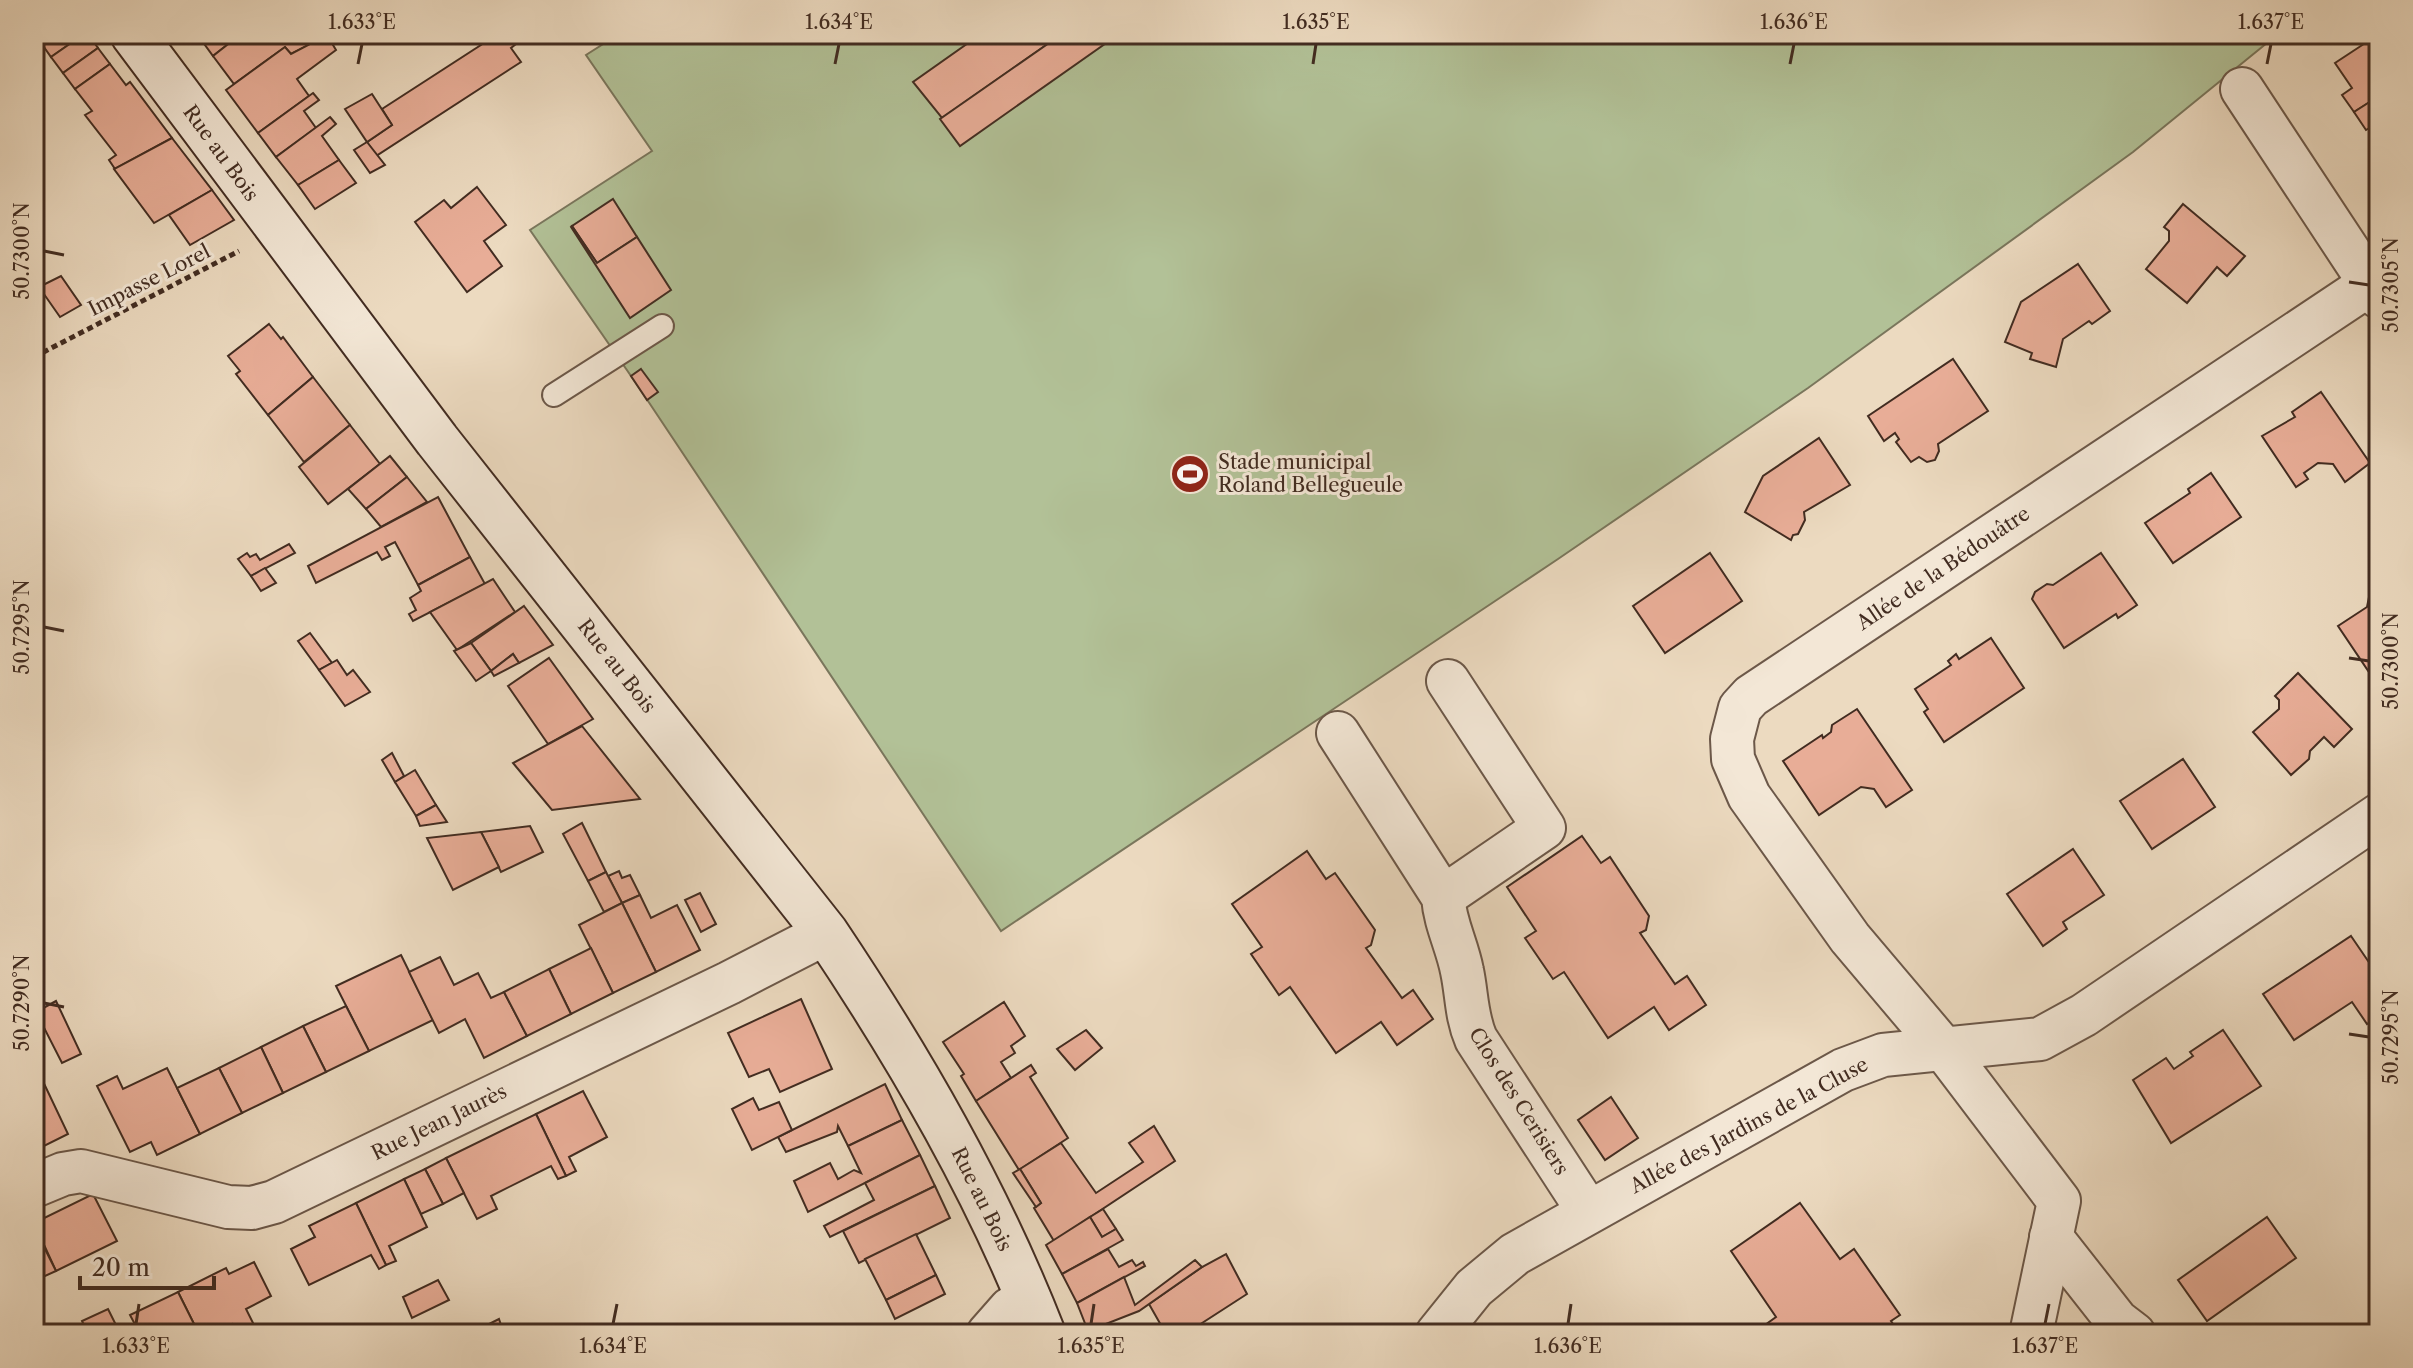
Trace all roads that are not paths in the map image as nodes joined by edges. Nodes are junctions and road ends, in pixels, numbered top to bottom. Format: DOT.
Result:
graph roads {
  1 [pos="133,34"];
  2 [pos="2242,89"];
  3 [pos="2375,290"];
  4 [pos="662,326"];
  5 [pos="554,395"];
  6 [pos="1448,681"];
  7 [pos="1338,733"];
  8 [pos="2379,815"];
  9 [pos="1443,897"];
  10 [pos="826,933"];
  11 [pos="1943,1048"];
  12 [pos="34,1186"];
  13 [pos="1588,1211"];
  14 [pos="2051,1237"];
  15 [pos="1036,1316"];
  16 [pos="988,1334"];
  17 [pos="1437,1334"];
  18 [pos="2031,1334"];
  19 [pos="2134,1334"];
  1 -- 10 [label="main road, Rue au Bois"];
  2 -- 3 [label="street"];
  3 -- 11 [label="street, Allée de la Bédouâtre"];
  4 -- 5 [label="lane"];
  6 -- 9 [label="street"];
  7 -- 9 [label="street, Clos des Cerisiers"];
  8 -- 11 [label="street, Allée des Jardins de la Cluse"];
  9 -- 13 [label="street, Clos des Cerisiers"];
  10 -- 12 [label="street, Rue Jean Jaurès"];
  10 -- 15 [label="main road, Rue au Bois"];
  11 -- 13 [label="street, Allée des Jardins de la Cluse"];
  11 -- 14 [label="street, Allée de la Bédouâtre"];
  13 -- 17 [label="street, Allée des Jardins de la Cluse"];
  14 -- 18 [label="street, Allée de la Bédouâtre"];
  14 -- 19 [label="street"];
  15 -- 16 [label="street"];
}
